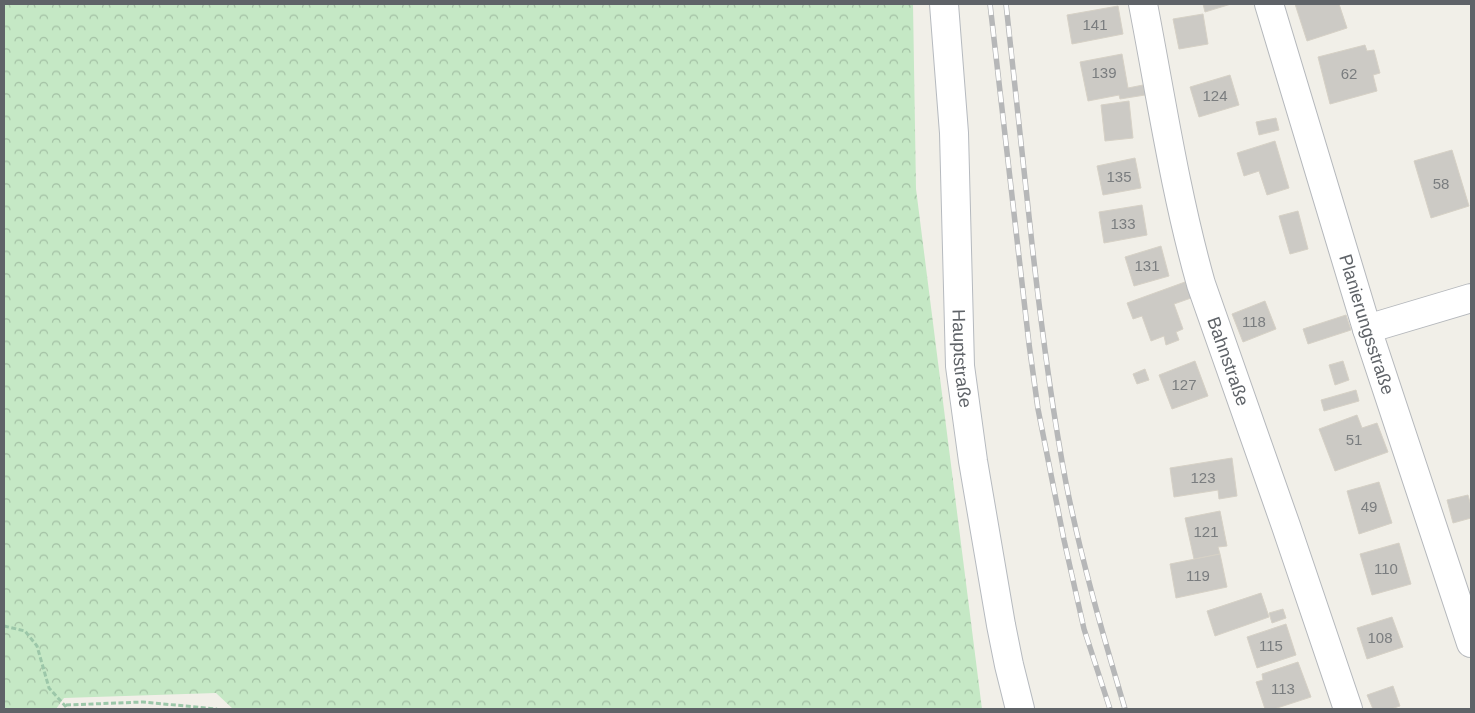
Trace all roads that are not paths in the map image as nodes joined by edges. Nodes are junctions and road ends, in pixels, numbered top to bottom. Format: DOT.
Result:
graph roads {
  1 [pos="944,4"];
  2 [pos="1143,4"];
  3 [pos="1269,4"];
  4 [pos="1471,298"];
  5 [pos="1367,329"];
  6 [pos="1471,643"];
  7 [pos="1020,709"];
  8 [pos="1348,709"];
  1 -- 7 [label="street, Hauptstraße"];
  2 -- 8 [label="street, Bahnstraße"];
  3 -- 5 [label="street, Planierungsstraße"];
  4 -- 5 [label="street"];
  5 -- 6 [label="street, Planierungsstraße"];
}
